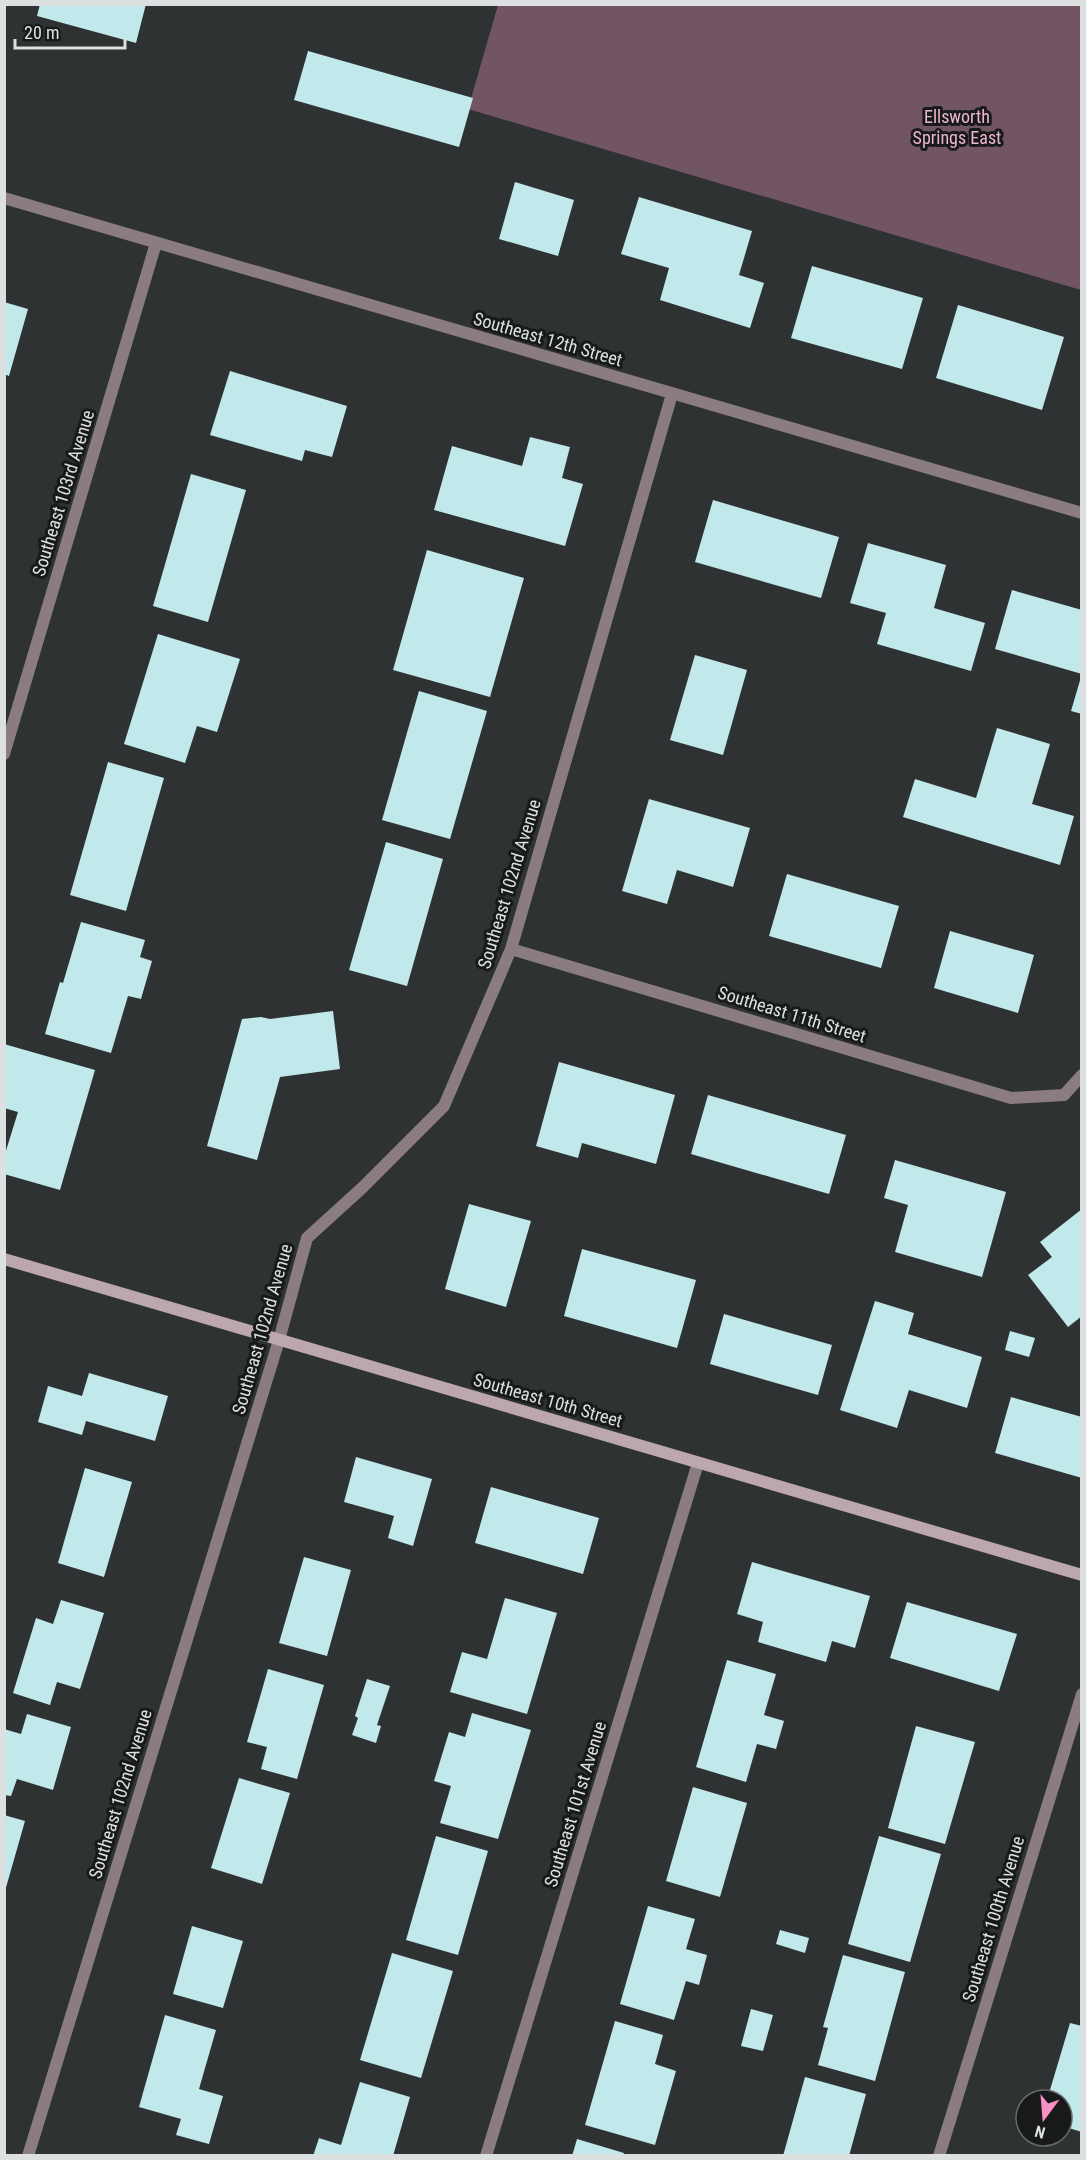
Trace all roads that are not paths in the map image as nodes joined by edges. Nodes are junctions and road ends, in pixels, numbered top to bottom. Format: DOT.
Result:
graph roads {
  1 [pos="4,198"];
  2 [pos="156,243"];
  3 [pos="672,394"];
  4 [pos="1082,513"];
  5 [pos="4,754"];
  6 [pos="511,950"];
  7 [pos="1082,1075"];
  8 [pos="4,1259"];
  9 [pos="279,1340"];
  10 [pos="698,1462"];
  11 [pos="1082,1575"];
  12 [pos="1082,1694"];
  13 [pos="28,2156"];
  14 [pos="486,2156"];
  15 [pos="939,2156"];
  1 -- 2 [label="street, Southeast 12th Street"];
  2 -- 3 [label="street, Southeast 12th Street"];
  2 -- 5 [label="street, Southeast 103rd Avenue"];
  3 -- 4 [label="street, Southeast 12th Street"];
  3 -- 6 [label="street, Southeast 102nd Avenue"];
  6 -- 7 [label="street, Southeast 11th Street"];
  6 -- 9 [label="street, Southeast 102nd Avenue"];
  8 -- 9 [label="street, Southeast 10th Street"];
  9 -- 10 [label="street, Southeast 10th Street"];
  9 -- 13 [label="street, Southeast 102nd Avenue"];
  10 -- 11 [label="street, Southeast 10th Street"];
  10 -- 14 [label="street, Southeast 101st Avenue"];
  12 -- 15 [label="street, Southeast 100th Avenue"];
}
